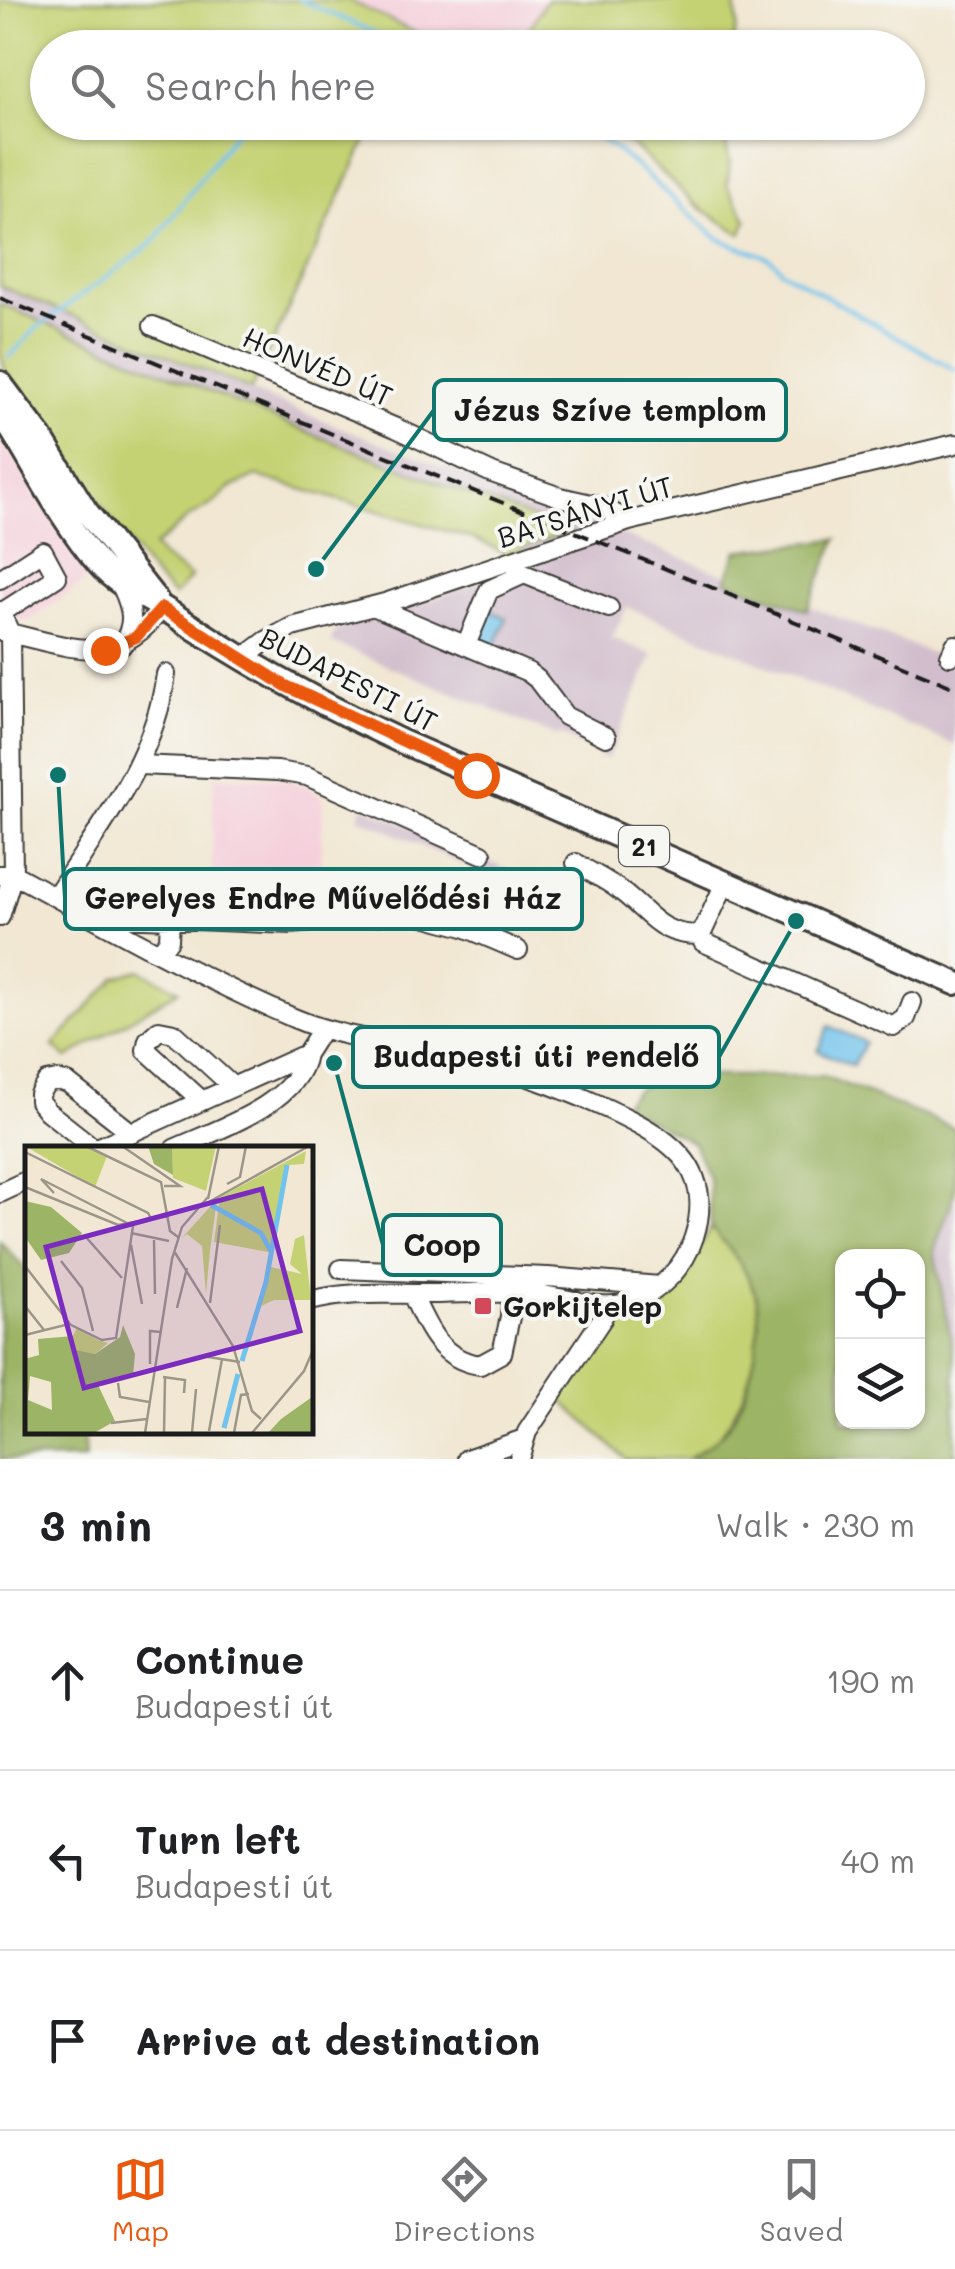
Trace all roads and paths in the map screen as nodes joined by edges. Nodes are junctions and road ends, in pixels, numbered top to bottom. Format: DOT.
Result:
graph roads {
  1 [pos="153,326"];
  2 [pos="0,382"];
  3 [pos="0,411"];
  4 [pos="30,439"];
  5 [pos="955,444"];
  6 [pos="56,484"];
  7 [pos="630,521"];
  8 [pos="0,580"];
  9 [pos="122,587"];
  10 [pos="373,606"];
  11 [pos="162,608"];
  12 [pos="609,608"];
  13 [pos="0,612"];
  14 [pos="5,632"];
  15 [pos="466,644"];
  16 [pos="122,645"];
  17 [pos="242,660"];
  18 [pos="166,674"];
  19 [pos="606,737"];
  20 [pos="6,744"];
  21 [pos="139,765"];
  22 [pos="482,854"];
  23 [pos="576,863"];
  24 [pos="6,875"];
  25 [pos="726,881"];
  26 [pos="56,897"];
  27 [pos="0,916"];
  28 [pos="90,916"];
  29 [pos="170,917"];
  30 [pos="701,935"];
  31 [pos="518,950"];
  32 [pos="160,952"];
  33 [pos="955,983"];
  34 [pos="912,1002"];
  35 [pos="322,1029"];
  36 [pos="306,1054"];
  37 [pos="232,1086"];
  38 [pos="202,1100"];
  39 [pos="132,1132"];
  40 [pos="91,1146"];
  41 [pos="102,1146"];
  42 [pos="181,1146"];
  43 [pos="0,1175"];
  44 [pos="23,1182"];
  45 [pos="0,1193"];
  46 [pos="341,1270"];
  47 [pos="660,1286"];
  48 [pos="511,1293"];
  49 [pos="412,1294"];
  50 [pos="312,1301"];
  51 [pos="607,1306"];
  52 [pos="524,1439"];
  53 [pos="467,1459"];
  54 [pos="519,1459"];
  1 -- 7 [label="street, HONVÉD ÚT"];
  2 -- 4 [label="main road, 21"];
  3 -- 4 [label="main road, 21"];
  4 -- 6 [label="main road, 21"];
  5 -- 7 [label="street, BATSÁNYI ÚT"];
  6 -- 9 [label="main road, BUDAPESTI ÚT / 21"];
  6 -- 11 [label="main road, 21"];
  7 -- 10 [label="street, BATSÁNYI ÚT"];
  8 -- 13 [label="street"];
  9 -- 11 [label="main road, BUDAPESTI ÚT / 21"];
  9 -- 16 [label="street"];
  10 -- 15 [label="street"];
  10 -- 17 [label="street, BATSÁNYI ÚT"];
  11 -- 16 [label="street"];
  11 -- 17 [label="main road, BUDAPESTI ÚT / 21"];
  12 -- 15 [label="street"];
  13 -- 14 [label="street"];
  14 -- 16 [label="street"];
  14 -- 20 [label="street"];
  15 -- 19 [label="street"];
  17 -- 25 [label="main road, BUDAPESTI ÚT / 21"];
  18 -- 21 [label="street"];
  20 -- 24 [label="street"];
  21 -- 22 [label="street"];
  21 -- 26 [label="street"];
  23 -- 30 [label="street"];
  24 -- 26 [label="street"];
  24 -- 27 [label="street"];
  25 -- 30 [label="street"];
  25 -- 33 [label="main road, BUDAPESTI ÚT / 21"];
  26 -- 28 [label="street"];
  28 -- 29 [label="street"];
  28 -- 32 [label="street"];
  29 -- 31 [label="street"];
  29 -- 32 [label="street"];
  30 -- 34 [label="street"];
  32 -- 35 [label="street"];
  35 -- 36 [label="street"];
  35 -- 47 [label="street"];
  36 -- 37 [label="street"];
  36 -- 42 [label="street"];
  37 -- 38 [label="street"];
  37 -- 38 [label="street"];
  38 -- 39 [label="street"];
  39 -- 40 [label="street"];
  39 -- 41 [label="street"];
  43 -- 44 [label="street"];
  44 -- 45 [label="street"];
  46 -- 47 [label="street"];
  47 -- 51 [label="street"];
  48 -- 49 [label="street"];
  48 -- 49 [label="street"];
  48 -- 51 [label="street"];
  49 -- 50 [label="street"];
  51 -- 52 [label="street"];
  52 -- 53 [label="street"];
  52 -- 54 [label="street"];
}
